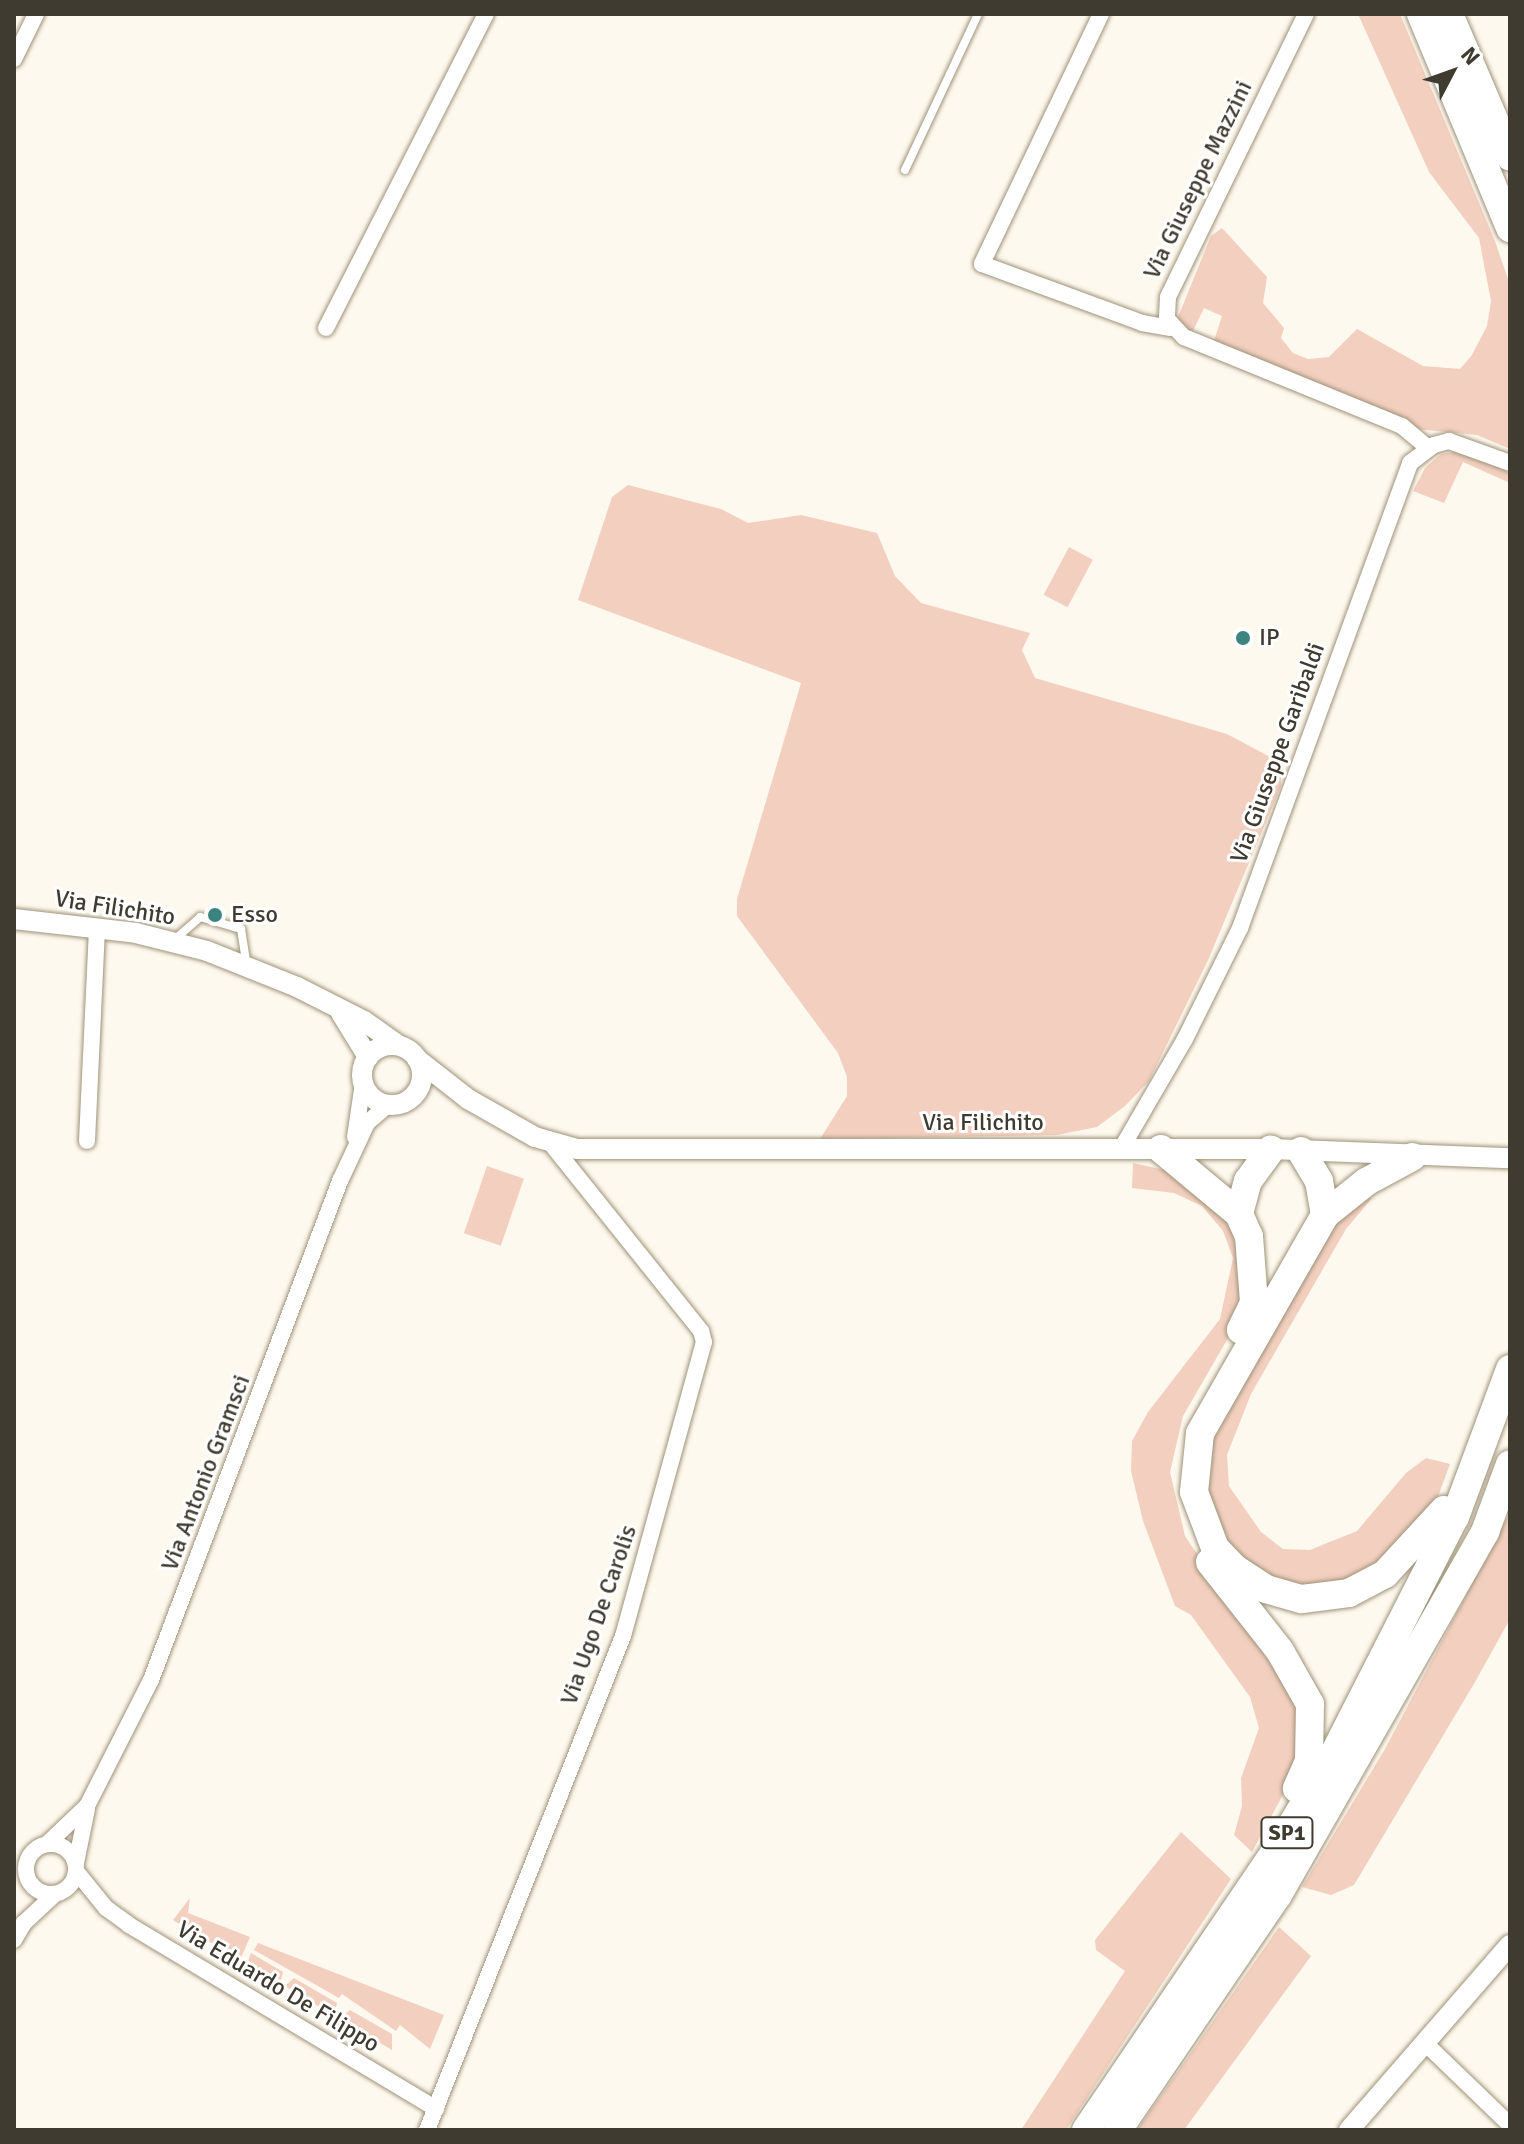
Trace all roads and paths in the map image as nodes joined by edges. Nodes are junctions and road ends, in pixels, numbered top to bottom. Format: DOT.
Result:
graph roads {
  1 [pos="36,14"];
  2 [pos="486,14"];
  3 [pos="978,14"];
  4 [pos="1101,14"];
  5 [pos="1306,14"];
  6 [pos="1421,14"];
  7 [pos="1449,14"];
  8 [pos="14,59"];
  9 [pos="1510,157"];
  10 [pos="905,170"];
  11 [pos="1510,228"];
  12 [pos="326,328"];
  13 [pos="1171,328"];
  14 [pos="1428,448"];
  15 [pos="1510,463"];
  16 [pos="14,919"];
  17 [pos="97,929"];
  18 [pos="171,942"];
  19 [pos="248,966"];
  20 [pos="338,1010"];
  21 [pos="398,1045"];
  22 [pos="368,1057"];
  23 [pos="417,1059"];
  24 [pos="363,1083"];
  25 [pos="412,1097"];
  26 [pos="468,1099"];
  27 [pos="388,1105"];
  28 [pos="87,1141"];
  29 [pos="552,1145"];
  30 [pos="353,1149"];
  31 [pos="1121,1149"];
  32 [pos="1161,1149"];
  33 [pos="1271,1149"];
  34 [pos="1301,1151"];
  35 [pos="1412,1157"];
  36 [pos="1510,1158"];
  37 [pos="1239,1214"];
  38 [pos="1325,1215"];
  39 [pos="1510,1369"];
  40 [pos="1510,1464"];
  41 [pos="1454,1508"];
  42 [pos="87,1806"];
  43 [pos="40,1848"];
  44 [pos="1278,1848"];
  45 [pos="14,1851"];
  46 [pos="76,1867"];
  47 [pos="23,1870"];
  48 [pos="60,1892"];
  49 [pos="100,1901"];
  50 [pos="24,1923"];
  51 [pos="14,1940"];
  52 [pos="1510,1945"];
  53 [pos="1424,2042"];
  54 [pos="436,2109"];
  55 [pos="1510,2125"];
  56 [pos="427,2130"];
  57 [pos="1086,2130"];
  58 [pos="1118,2130"];
  59 [pos="1349,2130"];
  1 -- 8 [label="street"];
  2 -- 12 [label="street"];
  3 -- 10 [label="lane"];
  4 -- 13 [label="street"];
  5 -- 13 [label="street, Via Giuseppe Mazzini"];
  6 -- 11 [label="highway"];
  7 -- 9 [label="highway"];
  13 -- 14 [label="street"];
  14 -- 15 [label="street"];
  14 -- 31 [label="street, Via Giuseppe Garibaldi"];
  16 -- 17 [label="street, Via Filichito"];
  17 -- 18 [label="street, Via Filichito"];
  17 -- 28 [label="street"];
  18 -- 19 [label="street, Via Filichito"];
  18 -- 19 [label="lane"];
  19 -- 20 [label="street, Via Filichito"];
  20 -- 21 [label="street, Via Filichito"];
  20 -- 22 [label="street"];
  21 -- 22 [label="street"];
  21 -- 23 [label="street"];
  22 -- 24 [label="street"];
  23 -- 25 [label="street"];
  23 -- 26 [label="street, Via Filichito"];
  24 -- 27 [label="street"];
  24 -- 30 [label="street, Via Antonio Gramsci"];
  25 -- 26 [label="street, Via Filichito"];
  25 -- 27 [label="street"];
  26 -- 29 [label="street, Via Filichito"];
  27 -- 30 [label="street, Via Antonio Gramsci"];
  29 -- 31 [label="street, Via Filichito"];
  29 -- 54 [label="street, Via Ugo De Carolis"];
  30 -- 42 [label="street, Via Antonio Gramsci"];
  31 -- 32 [label="street, Via Filichito"];
  32 -- 33 [label="street, Via Filichito"];
  32 -- 37 [label="highway"];
  33 -- 34 [label="street, Via Filichito"];
  33 -- 37 [label="highway"];
  34 -- 35 [label="street, Via Filichito"];
  34 -- 38 [label="highway"];
  35 -- 36 [label="street, Via Filichito"];
  35 -- 38 [label="highway"];
  37 -- 44 [label="highway"];
  38 -- 41 [label="highway"];
  39 -- 41 [label="highway, SP1"];
  40 -- 58 [label="highway, SP1"];
  41 -- 44 [label="highway, SP1"];
  42 -- 43 [label="street, Via Antonio Gramsci"];
  42 -- 46 [label="street, Via Antonio Gramsci"];
  43 -- 45 [label="street"];
  43 -- 46 [label="street"];
  43 -- 47 [label="street"];
  44 -- 57 [label="highway, SP1"];
  46 -- 48 [label="street"];
  46 -- 49 [label="street, Via Eduardo De Filippo"];
  47 -- 48 [label="street"];
  47 -- 50 [label="street"];
  48 -- 49 [label="street, Via Eduardo De Filippo"];
  48 -- 50 [label="street"];
  49 -- 54 [label="street, Via Eduardo De Filippo"];
  50 -- 51 [label="street"];
  52 -- 53 [label="street"];
  53 -- 55 [label="street"];
  53 -- 59 [label="street"];
  54 -- 56 [label="street, Via Ugo De Carolis"];
}
